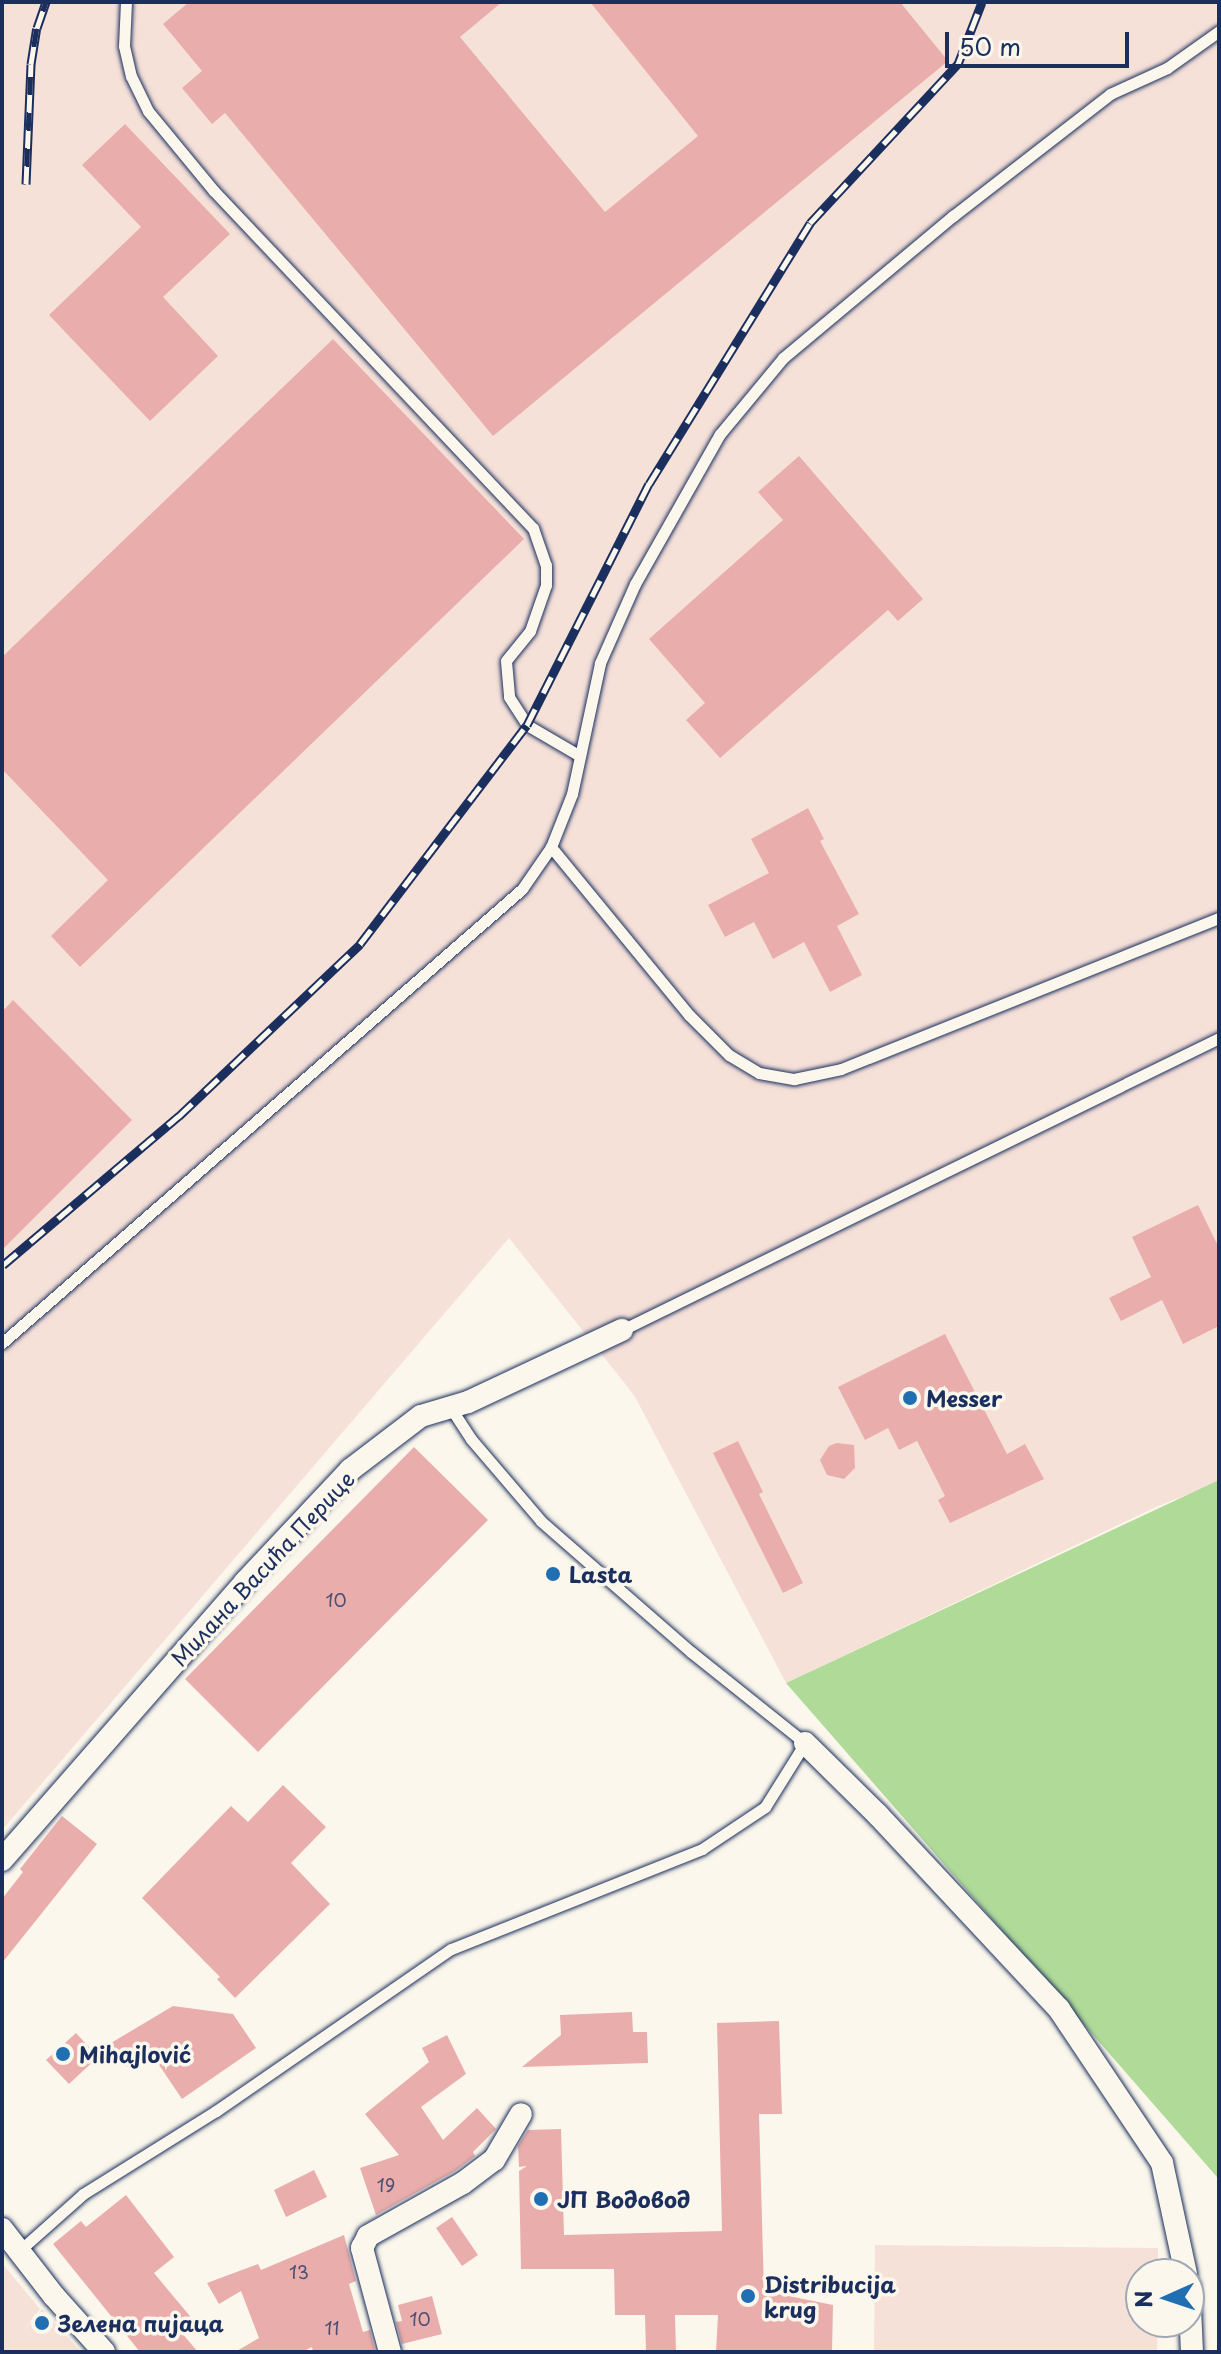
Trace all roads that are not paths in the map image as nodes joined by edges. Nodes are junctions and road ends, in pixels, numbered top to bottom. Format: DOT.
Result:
graph roads {
  1 [pos="126,2"];
  2 [pos="1219,31"];
  3 [pos="580,756"];
  4 [pos="551,847"];
  5 [pos="1219,918"];
  6 [pos="1219,1038"];
  7 [pos="622,1330"];
  8 [pos="2,1343"];
  9 [pos="450,1407"];
  10 [pos="805,1743"];
  11 [pos="2,1860"];
  12 [pos="521,2114"];
  13 [pos="2,2229"];
  14 [pos="19,2251"];
  15 [pos="1183,2258"];
  16 [pos="104,2352"];
  17 [pos="390,2352"];
  1 -- 3 [label="lane"];
  2 -- 3 [label="lane"];
  3 -- 4 [label="lane"];
  4 -- 5 [label="lane"];
  4 -- 8 [label="lane"];
  6 -- 7 [label="lane"];
  7 -- 9 [label="street, Милана Васића Перице"];
  9 -- 10 [label="lane"];
  9 -- 11 [label="street, Милана Васића Перице"];
  10 -- 14 [label="lane"];
  10 -- 15 [label="street"];
  12 -- 17 [label="street"];
  13 -- 14 [label="street"];
  14 -- 16 [label="street"];
}
